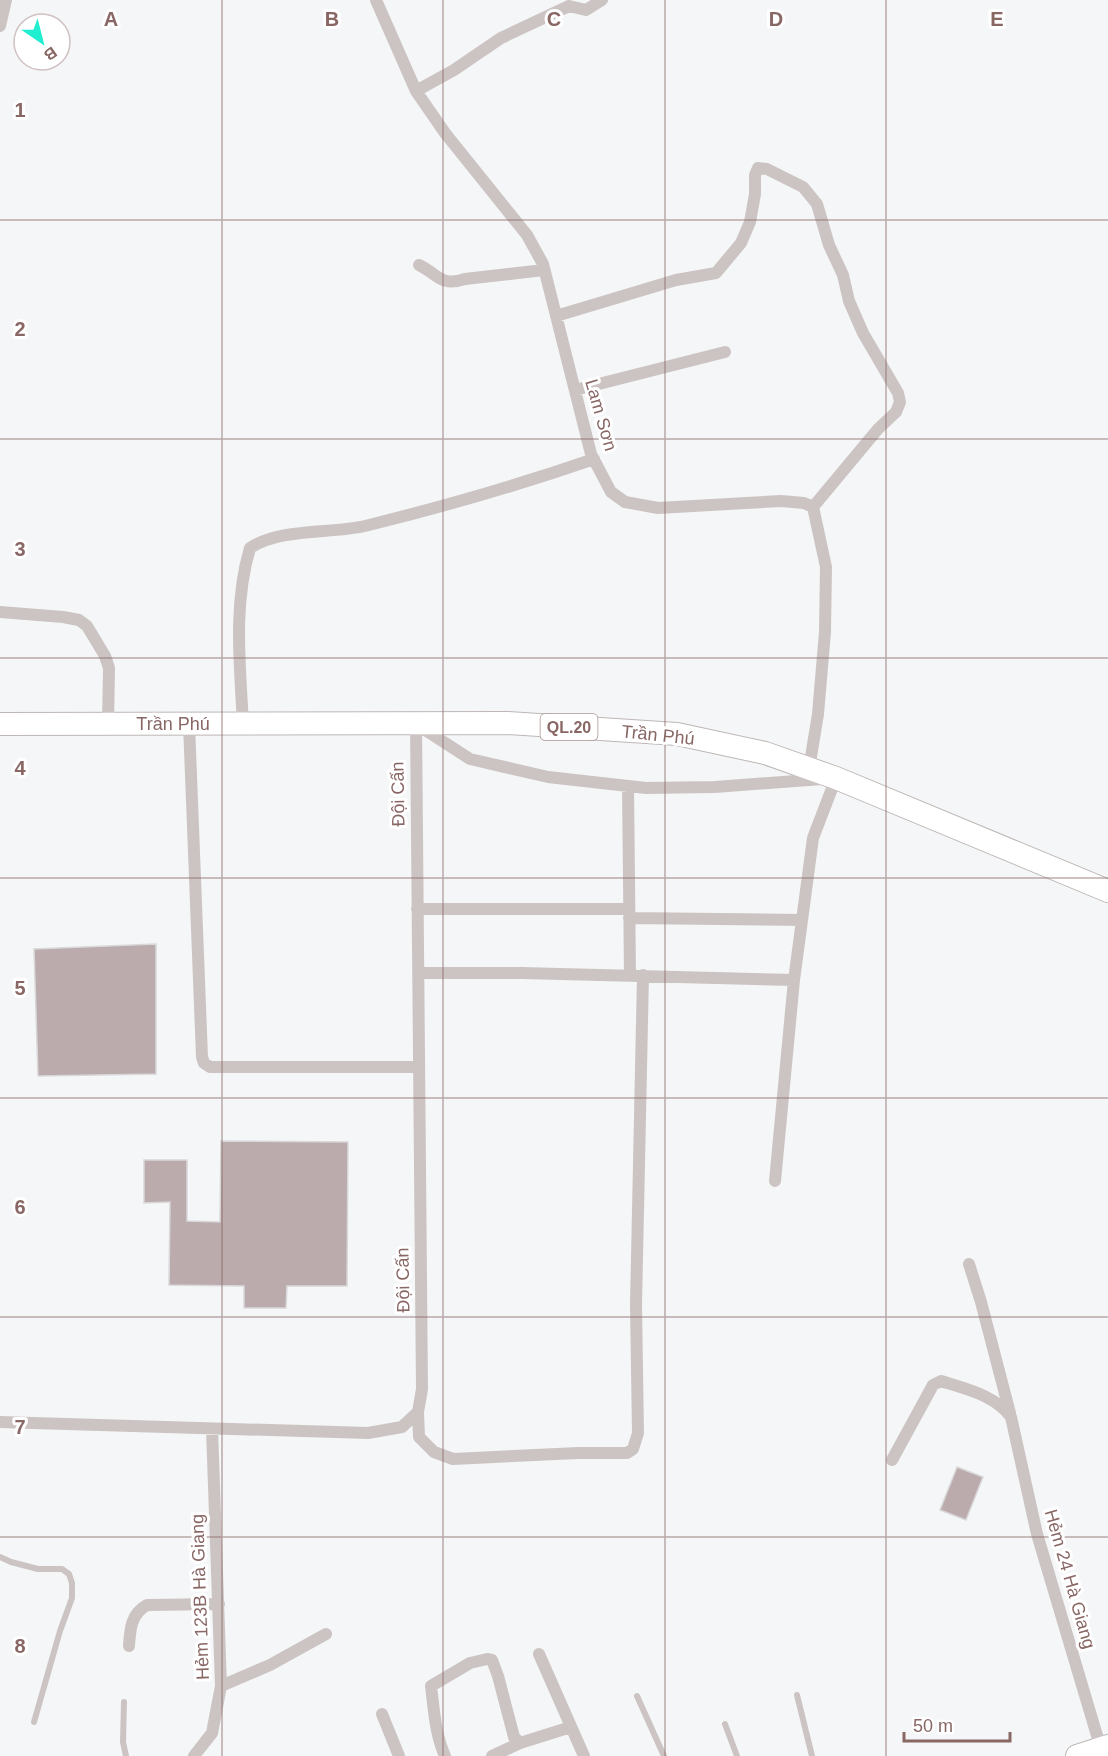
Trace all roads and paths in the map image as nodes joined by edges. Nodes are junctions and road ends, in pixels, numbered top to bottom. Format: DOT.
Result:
graph roads {
  1 [pos="6,0"];
  2 [pos="376,0"];
  3 [pos="602,0"];
  4 [pos="0,26"];
  5 [pos="416,91"];
  6 [pos="419,265"];
  7 [pos="544,270"];
  8 [pos="556,316"];
  9 [pos="725,352"];
  10 [pos="575,390"];
  11 [pos="594,459"];
  12 [pos="813,507"];
  13 [pos="0,612"];
  14 [pos="416,723"];
  15 [pos="0,724"];
  16 [pos="108,724"];
  17 [pos="189,724"];
  18 [pos="243,724"];
  19 [pos="809,769"];
  20 [pos="836,778"];
  21 [pos="628,786"];
  22 [pos="1108,891"];
  23 [pos="417,909"];
  24 [pos="629,914"];
  25 [pos="802,920"];
  26 [pos="418,973"];
  27 [pos="636,975"];
  28 [pos="794,980"];
  29 [pos="419,1067"];
  30 [pos="775,1181"];
  31 [pos="969,1264"];
  32 [pos="418,1412"];
  33 [pos="1011,1417"];
  34 [pos="0,1422"];
  35 [pos="212,1429"];
  36 [pos="892,1460"];
  37 [pos="0,1557"];
  38 [pos="219,1604"];
  39 [pos="326,1634"];
  40 [pos="129,1646"];
  41 [pos="539,1654"];
  42 [pos="221,1686"];
  43 [pos="797,1695"];
  44 [pos="638,1696"];
  45 [pos="124,1702"];
  46 [pos="382,1714"];
  47 [pos="34,1722"];
  48 [pos="724,1724"];
  49 [pos="571,1726"];
  50 [pos="520,1743"];
  51 [pos="1104,1747"];
  52 [pos="126,1756"];
  53 [pos="194,1756"];
  54 [pos="399,1756"];
  55 [pos="445,1756"];
  56 [pos="492,1756"];
  57 [pos="584,1756"];
  58 [pos="664,1756"];
  59 [pos="737,1756"];
  60 [pos="812,1756"];
  61 [pos="1077,1756"];
  1 -- 4 [label="street"];
  2 -- 5 [label="street, Lam Sơn"];
  3 -- 5 [label="street"];
  5 -- 7 [label="street, Lam Sơn"];
  6 -- 7 [label="street"];
  7 -- 8 [label="street, Lam Sơn"];
  8 -- 10 [label="street, Lam Sơn"];
  8 -- 12 [label="street"];
  9 -- 10 [label="street"];
  10 -- 11 [label="street, Lam Sơn"];
  11 -- 12 [label="street, Lam Sơn"];
  11 -- 18 [label="street"];
  12 -- 19 [label="street"];
  13 -- 16 [label="street"];
  14 -- 18 [label="highway, Trần Phú / QL.20"];
  14 -- 19 [label="highway, Trần Phú / QL.20"];
  14 -- 21 [label="street"];
  14 -- 23 [label="street, Đội Cấn"];
  15 -- 16 [label="highway, Trần Phú / QL.20"];
  16 -- 17 [label="highway, Trần Phú / QL.20"];
  17 -- 18 [label="highway, Trần Phú / QL.20"];
  17 -- 29 [label="street"];
  19 -- 20 [label="highway, Trần Phú / QL.20"];
  20 -- 21 [label="street"];
  20 -- 22 [label="highway, Trần Phú / QL.20"];
  20 -- 25 [label="street"];
  21 -- 24 [label="street"];
  23 -- 24 [label="street"];
  23 -- 26 [label="street, Đội Cấn"];
  24 -- 25 [label="street"];
  24 -- 27 [label="street"];
  25 -- 28 [label="street"];
  26 -- 27 [label="street"];
  26 -- 29 [label="street, Đội Cấn"];
  27 -- 28 [label="street"];
  27 -- 32 [label="street, Đội Cấn"];
  28 -- 30 [label="street"];
  29 -- 32 [label="street, Đội Cấn"];
  31 -- 33 [label="street, Hẻm 24 Hà Giang"];
  32 -- 35 [label="street"];
  33 -- 36 [label="street"];
  33 -- 51 [label="street, Hẻm 24 Hà Giang"];
  34 -- 35 [label="street"];
  35 -- 38 [label="street, Hẻm 123B Hà Giang"];
  37 -- 47 [label="lane"];
  38 -- 40 [label="street"];
  38 -- 42 [label="street, Hẻm 123B Hà Giang"];
  39 -- 42 [label="street"];
  41 -- 49 [label="street"];
  42 -- 53 [label="street, Hẻm 123B Hà Giang"];
  43 -- 60 [label="lane"];
  44 -- 58 [label="lane"];
  45 -- 52 [label="lane"];
  46 -- 54 [label="street"];
  48 -- 59 [label="lane"];
  49 -- 50 [label="street"];
  49 -- 57 [label="street"];
  50 -- 55 [label="street"];
  50 -- 56 [label="street"];
  51 -- 61 [label="highway"];
}
